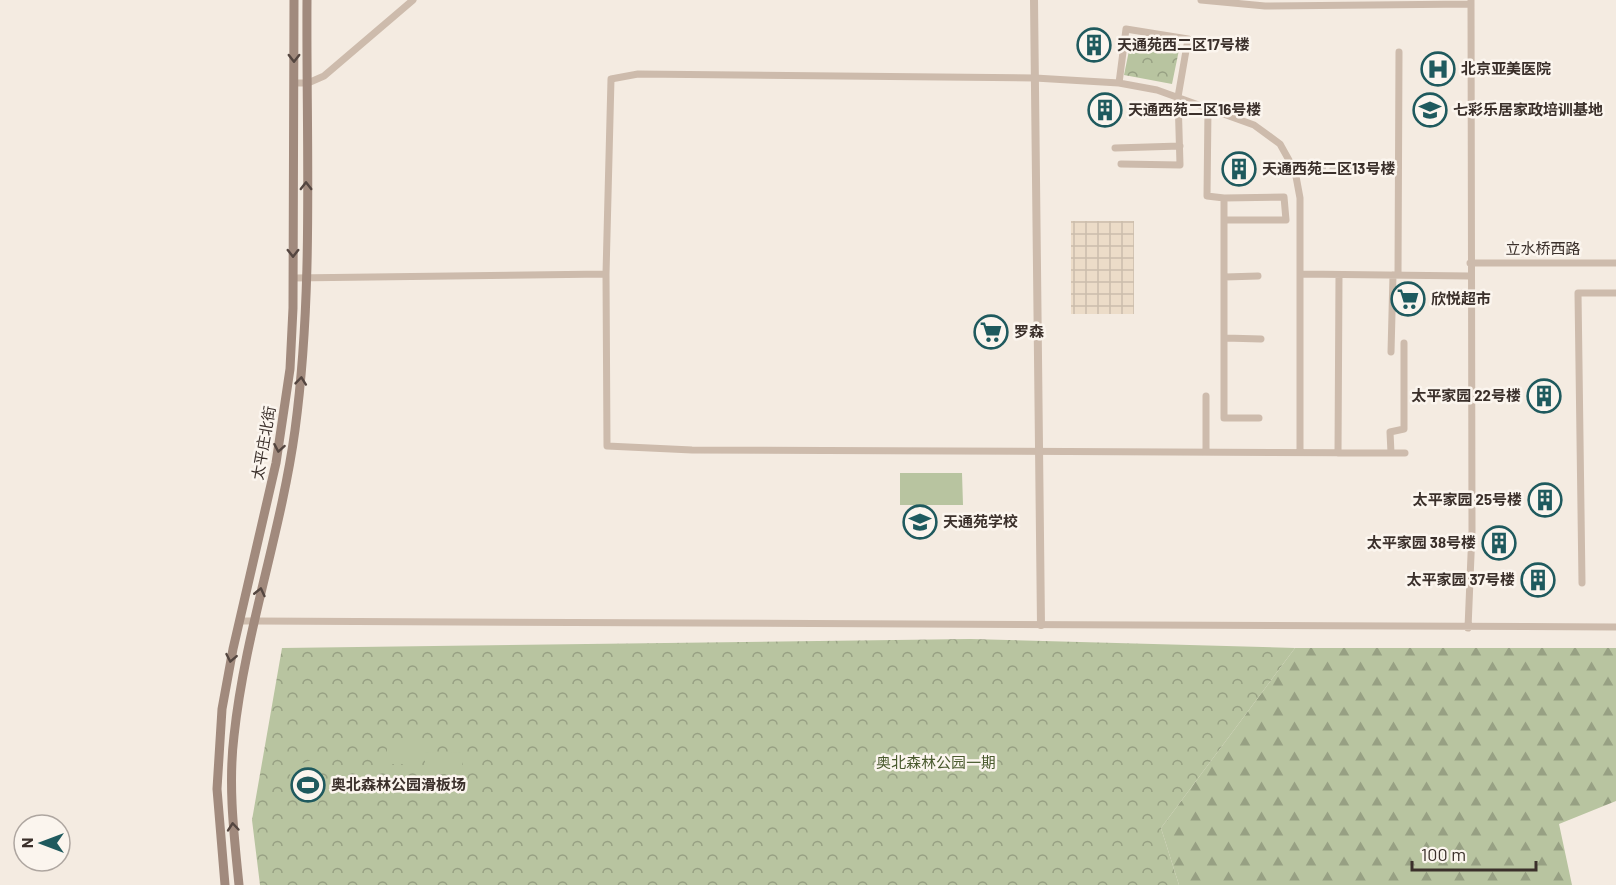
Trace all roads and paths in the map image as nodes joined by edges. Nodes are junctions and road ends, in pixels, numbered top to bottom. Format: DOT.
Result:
graph roads {
  1 [pos="294,0"];
  2 [pos="307,0"];
  3 [pos="413,0"];
  4 [pos="1034,0"];
  5 [pos="1201,0"];
  6 [pos="1471,2"];
  7 [pos="1399,52"];
  8 [pos="1035,78"];
  9 [pos="1119,82"];
  10 [pos="294,83"];
  11 [pos="306,83"];
  12 [pos="1178,97"];
  13 [pos="1208,109"];
  14 [pos="1179,147"];
  15 [pos="1115,148"];
  16 [pos="1121,164"];
  17 [pos="1291,164"];
  18 [pos="1319,166"];
  19 [pos="1350,166"];
  20 [pos="1398,168"];
  21 [pos="1224,198"];
  22 [pos="1225,220"];
  23 [pos="1470,263"];
  24 [pos="1616,263"];
  25 [pos="606,274"];
  26 [pos="1301,274"];
  27 [pos="1339,275"];
  28 [pos="1395,275"];
  29 [pos="1258,276"];
  30 [pos="1470,276"];
  31 [pos="1225,277"];
  32 [pos="293,278"];
  33 [pos="306,278"];
  34 [pos="1616,293"];
  35 [pos="1225,338"];
  36 [pos="1261,339"];
  37 [pos="1404,344"];
  38 [pos="1391,352"];
  39 [pos="1206,396"];
  40 [pos="1259,418"];
  41 [pos="1039,451"];
  42 [pos="1206,452"];
  43 [pos="1300,452"];
  44 [pos="1338,453"];
  45 [pos="1391,453"];
  46 [pos="1405,453"];
  47 [pos="1582,583"];
  48 [pos="240,621"];
  49 [pos="254,621"];
  50 [pos="1041,625"];
  51 [pos="1616,627"];
  52 [pos="1468,628"];
  53 [pos="225,885"];
  54 [pos="239,885"];
  1 -- 10 [label="main road, 太平庄北街, one-way"];
  2 -- 11 [label="main road, 太平庄北街"];
  3 -- 11 [label="street"];
  4 -- 8 [label="street"];
  5 -- 6 [label="street"];
  6 -- 23 [label="street"];
  7 -- 20 [label="street"];
  8 -- 9 [label="street"];
  8 -- 25 [label="street"];
  8 -- 41 [label="street"];
  9 -- 12 [label="street"];
  9 -- 12 [label="street"];
  10 -- 11 [label="street"];
  10 -- 32 [label="main road, 太平庄北街, one-way"];
  33 -- 11 [label="main road, 太平庄北街, one-way"];
  12 -- 13 [label="street"];
  12 -- 14 [label="street"];
  13 -- 17 [label="street"];
  13 -- 21 [label="street"];
  14 -- 15 [label="street"];
  14 -- 16 [label="street"];
  17 -- 18 [label="street"];
  17 -- 26 [label="street"];
  19 -- 20 [label="street"];
  20 -- 28 [label="street"];
  21 -- 22 [label="street"];
  21 -- 22 [label="street"];
  22 -- 31 [label="street"];
  23 -- 24 [label="street, 立水桥西路"];
  23 -- 30 [label="street"];
  25 -- 33 [label="street"];
  25 -- 41 [label="street"];
  26 -- 27 [label="street"];
  26 -- 43 [label="street"];
  27 -- 28 [label="street"];
  27 -- 44 [label="street"];
  28 -- 30 [label="street"];
  28 -- 38 [label="street"];
  29 -- 31 [label="street"];
  30 -- 52 [label="street"];
  31 -- 35 [label="street"];
  32 -- 33 [label="street"];
  32 -- 48 [label="main road, 太平庄北街, one-way"];
  49 -- 33 [label="main road, 太平庄北街, one-way"];
  34 -- 47 [label="street"];
  35 -- 36 [label="street"];
  35 -- 40 [label="street"];
  37 -- 45 [label="street"];
  39 -- 42 [label="street"];
  41 -- 42 [label="street"];
  41 -- 50 [label="street"];
  42 -- 43 [label="street"];
  43 -- 44 [label="street"];
  44 -- 45 [label="street"];
  45 -- 46 [label="street"];
  48 -- 49 [label="street"];
  48 -- 53 [label="main road, 太平庄北街, one-way"];
  49 -- 50 [label="street"];
  54 -- 49 [label="main road, 太平庄北街, one-way"];
  50 -- 52 [label="street"];
  51 -- 52 [label="street"];
}
